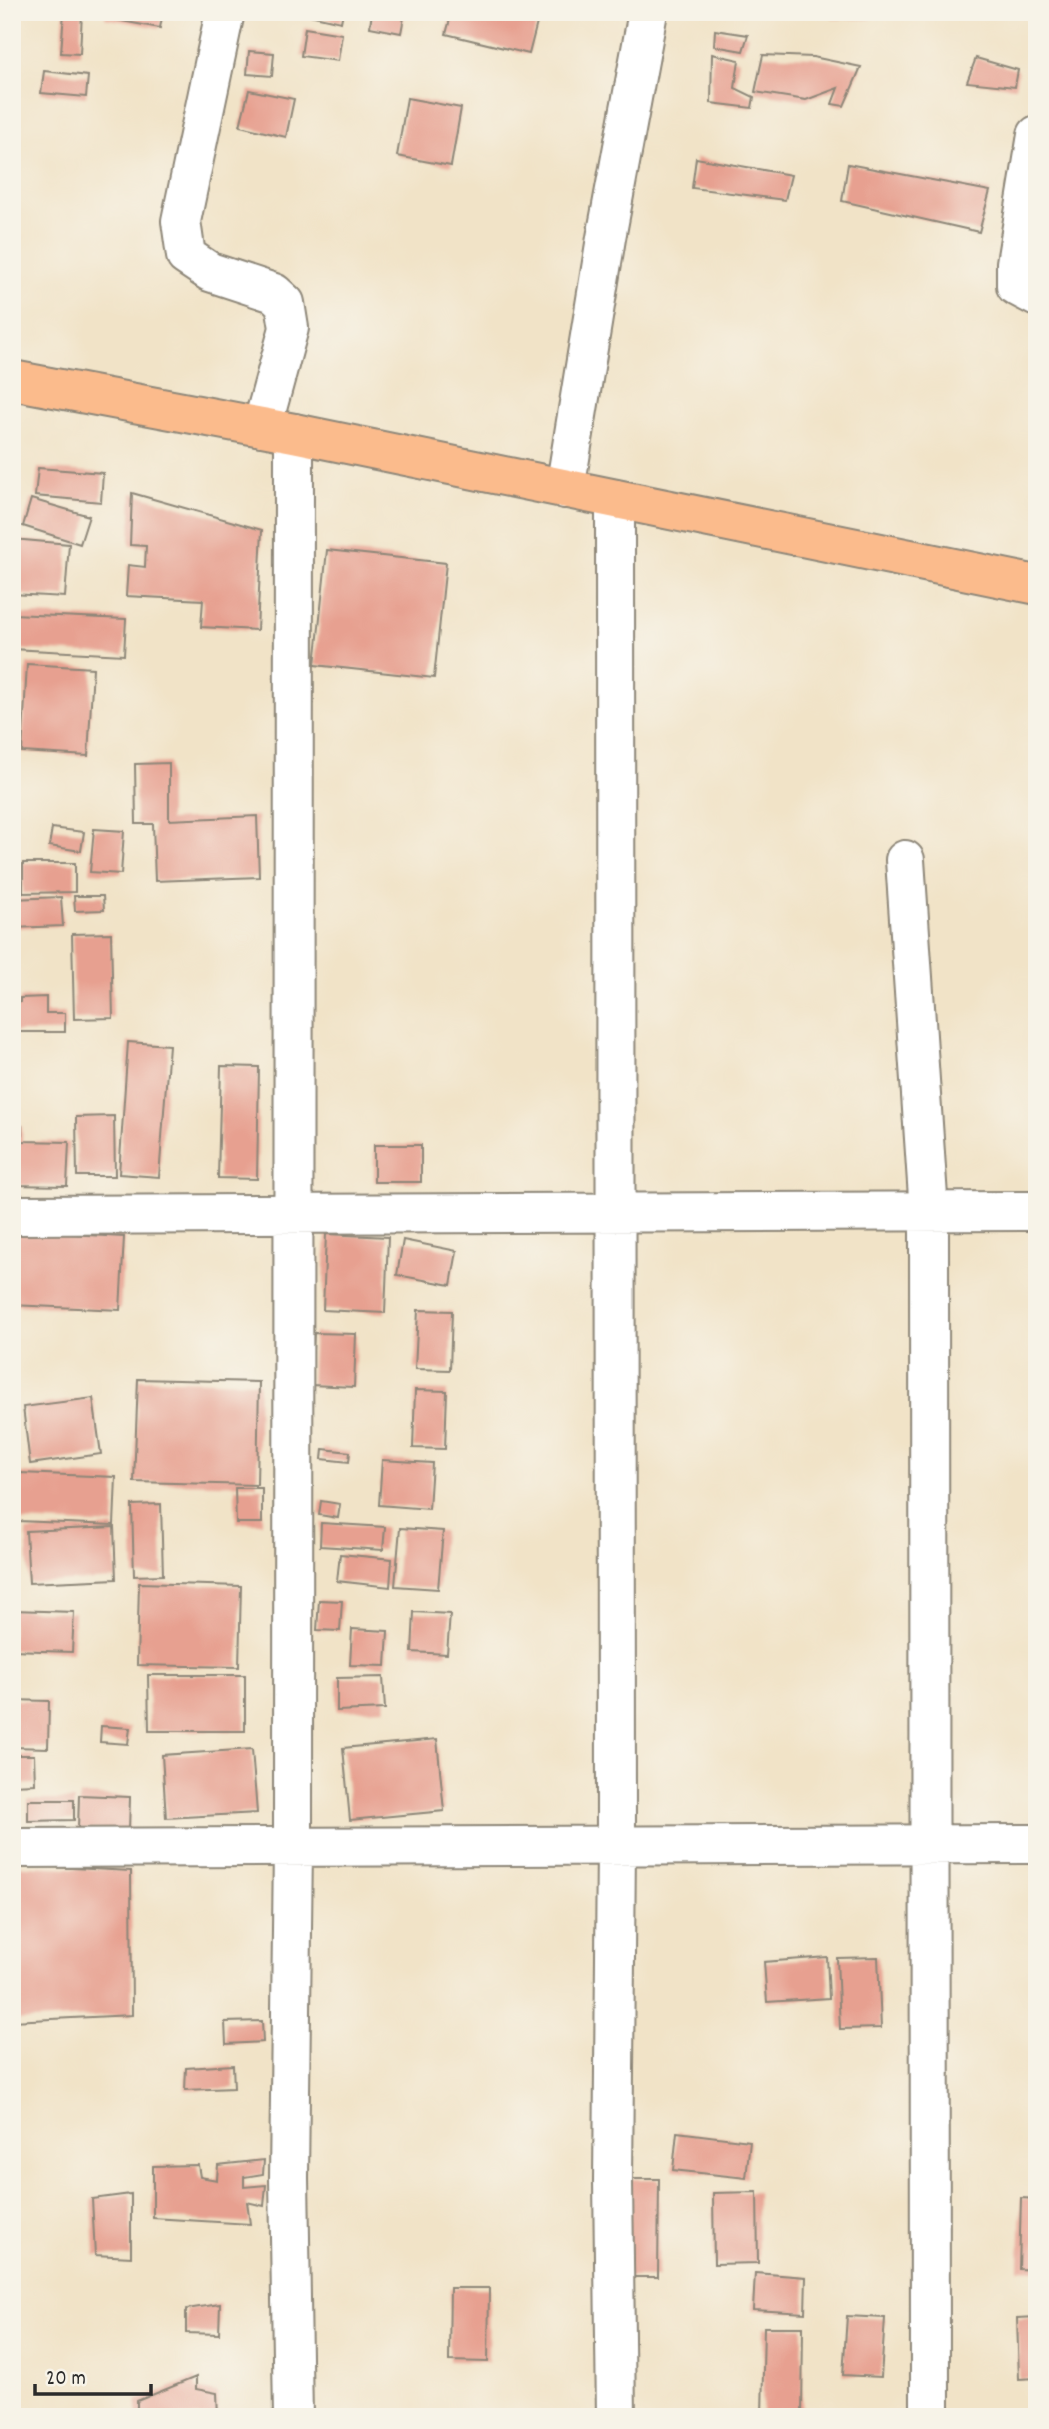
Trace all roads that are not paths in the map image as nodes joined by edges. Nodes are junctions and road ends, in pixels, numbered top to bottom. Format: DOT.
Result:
graph roads {
  1 [pos="225,12"];
  2 [pos="648,12"];
  3 [pos="1037,135"];
  4 [pos="1037,297"];
  5 [pos="12,380"];
  6 [pos="278,430"];
  7 [pos="565,489"];
  8 [pos="615,499"];
  9 [pos="1037,585"];
  10 [pos="905,860"];
  11 [pos="929,1212"];
  12 [pos="1037,1212"];
  13 [pos="615,1213"];
  14 [pos="12,1214"];
  15 [pos="292,1214"];
  16 [pos="1037,1844"];
  17 [pos="929,1845"];
  18 [pos="616,1846"];
  19 [pos="293,1847"];
  20 [pos="12,1848"];
  21 [pos="293,2417"];
  22 [pos="616,2417"];
  23 [pos="930,2417"];
  1 -- 6 [label="street"];
  2 -- 7 [label="street"];
  3 -- 4 [label="street"];
  5 -- 6 [label="main road"];
  6 -- 7 [label="main road"];
  6 -- 15 [label="street"];
  7 -- 8 [label="main road"];
  8 -- 9 [label="main road"];
  8 -- 13 [label="street"];
  10 -- 11 [label="street"];
  11 -- 12 [label="street"];
  11 -- 13 [label="street"];
  11 -- 17 [label="street"];
  13 -- 15 [label="street"];
  13 -- 18 [label="street"];
  14 -- 15 [label="street"];
  15 -- 19 [label="street"];
  16 -- 17 [label="street"];
  17 -- 18 [label="street"];
  17 -- 23 [label="street"];
  18 -- 19 [label="street"];
  18 -- 22 [label="street"];
  19 -- 20 [label="street"];
  19 -- 21 [label="street"];
}
